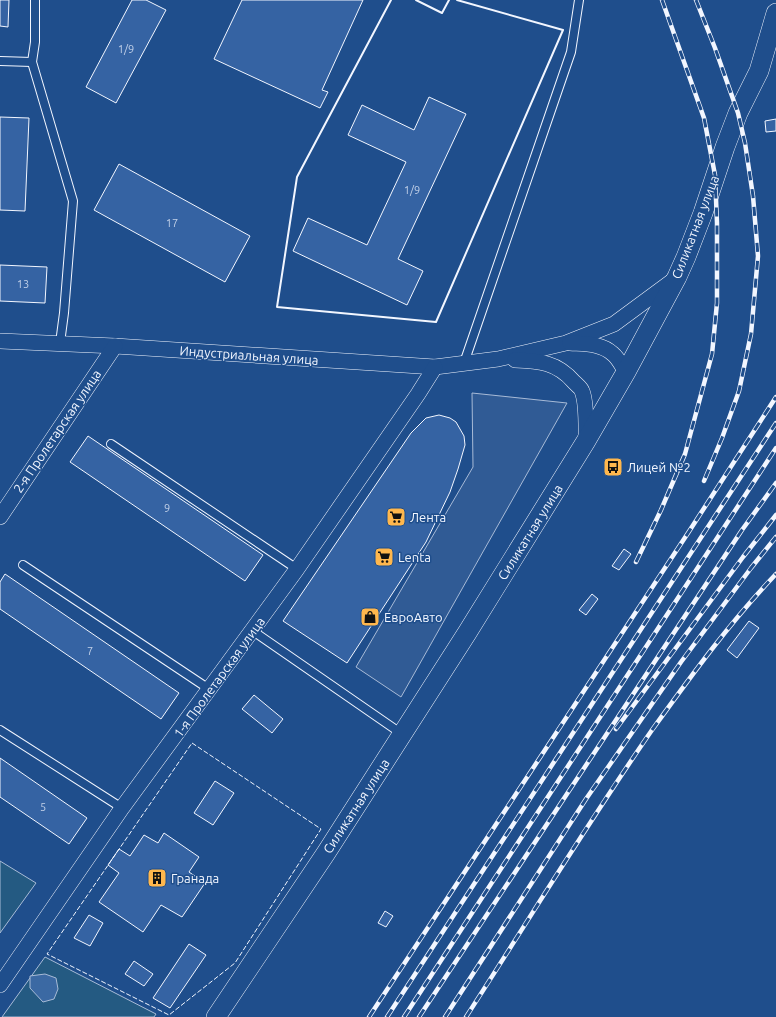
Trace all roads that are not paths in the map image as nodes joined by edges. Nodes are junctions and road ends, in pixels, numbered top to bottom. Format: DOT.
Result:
graph roads {
  1 [pos="35,0"];
  2 [pos="579,0"];
  3 [pos="776,13"];
  4 [pos="0,61"];
  5 [pos="32,62"];
  6 [pos="678,277"];
  7 [pos="0,341"];
  8 [pos="60,343"];
  9 [pos="566,343"];
  10 [pos="115,346"];
  11 [pos="498,359"];
  12 [pos="464,363"];
  13 [pos="435,367"];
  14 [pos="626,372"];
  15 [pos="586,441"];
  16 [pos="111,444"];
  17 [pos="0,516"];
  18 [pos="22,565"];
  19 [pos="297,570"];
  20 [pos="253,631"];
  21 [pos="209,689"];
  22 [pos="0,730"];
  23 [pos="402,734"];
  24 [pos="122,808"];
  25 [pos="0,985"];
  26 [pos="216,1017"];
  1 -- 5 [label="lane"];
  2 -- 12 [label="lane"];
  3 -- 6 [label="street, Силикатная улица"];
  4 -- 5 [label="lane"];
  5 -- 8 [label="lane"];
  6 -- 9 [label="street, Индустриальная улица"];
  6 -- 14 [label="street, Силикатная улица"];
  7 -- 8 [label="street, Индустриальная улица"];
  8 -- 10 [label="street, Индустриальная улица"];
  9 -- 11 [label="street, Индустриальная улица"];
  9 -- 14 [label="street, Индустриальная улица"];
  10 -- 13 [label="street, Индустриальная улица"];
  10 -- 17 [label="street, 2-я Пролетарская улица"];
  11 -- 12 [label="street, Индустриальная улица"];
  11 -- 15 [label="street, Индустриальная улица"];
  12 -- 13 [label="street, Индустриальная улица"];
  13 -- 19 [label="street, 1-я Пролетарская улица"];
  14 -- 15 [label="street, Силикатная улица"];
  15 -- 23 [label="street, Силикатная улица"];
  16 -- 19 [label="lane"];
  18 -- 21 [label="lane"];
  19 -- 20 [label="street, 1-я Пролетарская улица"];
  20 -- 21 [label="street, 1-я Пролетарская улица"];
  20 -- 23 [label="lane"];
  21 -- 24 [label="street, 1-я Пролетарская улица"];
  22 -- 24 [label="lane"];
  23 -- 26 [label="street, Силикатная улица"];
  24 -- 25 [label="street, 1-я Пролетарская улица"];
}
